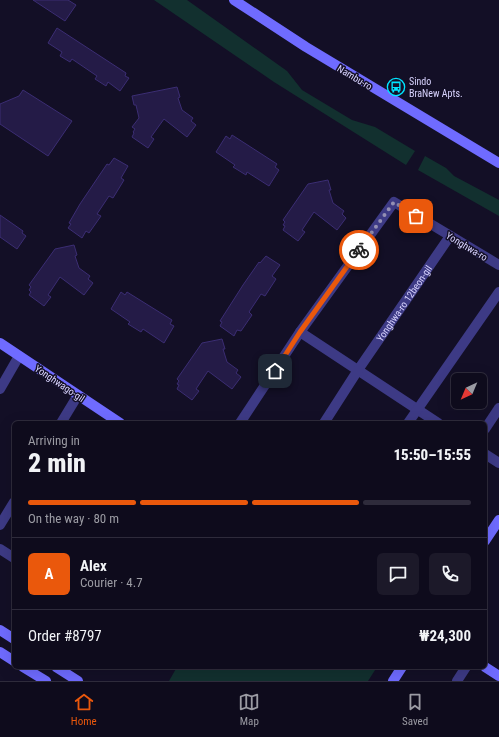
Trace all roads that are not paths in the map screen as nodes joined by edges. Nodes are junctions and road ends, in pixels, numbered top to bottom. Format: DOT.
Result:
graph roads {
  1 [pos="234,0"];
  2 [pos="499,164"];
  3 [pos="450,236"];
  4 [pos="499,265"];
  5 [pos="499,292"];
  6 [pos="300,332"];
  7 [pos="0,343"];
  8 [pos="19,356"];
  9 [pos="358,370"];
  10 [pos="0,389"];
  11 [pos="78,395"];
  12 [pos="499,408"];
  13 [pos="418,409"];
  14 [pos="62,421"];
  15 [pos="117,421"];
  16 [pos="241,421"];
  17 [pos="325,421"];
  18 [pos="409,421"];
  19 [pos="435,421"];
  20 [pos="487,425"];
  21 [pos="487,455"];
  22 [pos="499,463"];
  23 [pos="12,505"];
  24 [pos="499,520"];
  25 [pos="0,525"];
  26 [pos="487,538"];
  27 [pos="0,549"];
  28 [pos="12,557"];
  29 [pos="0,630"];
  30 [pos="12,638"];
  31 [pos="0,652"];
  32 [pos="12,660"];
  33 [pos="487,668"];
  34 [pos="27,669"];
  35 [pos="59,669"];
  36 [pos="401,669"];
  37 [pos="465,669"];
  38 [pos="499,676"];
  39 [pos="46,681"];
  40 [pos="78,681"];
  41 [pos="392,681"];
  42 [pos="457,681"];
  1 -- 2 [label="street, Nambu-ro"];
  3 -- 4 [label="street, Yonghwa-ro"];
  3 -- 6 [label="street, Yonghwa-ro"];
  3 -- 9 [label="street, Yonghwa-ro 12beon-gil"];
  5 -- 13 [label="street"];
  6 -- 9 [label="street"];
  6 -- 16 [label="street"];
  7 -- 8 [label="street, Yonghwago-gil"];
  8 -- 10 [label="street"];
  8 -- 11 [label="street, Yonghwago-gil"];
  9 -- 13 [label="street"];
  9 -- 17 [label="street, Yonghwa-ro 12beon-gil"];
  11 -- 14 [label="street"];
  11 -- 15 [label="street, Yonghwago-gil"];
  12 -- 20 [label="street"];
  13 -- 18 [label="street"];
  13 -- 19 [label="street"];
  21 -- 22 [label="street"];
  23 -- 25 [label="street"];
  24 -- 26 [label="street"];
  27 -- 28 [label="street"];
  29 -- 30 [label="street"];
  31 -- 32 [label="street"];
  33 -- 38 [label="street"];
  34 -- 39 [label="street"];
  35 -- 40 [label="street"];
  36 -- 41 [label="street"];
  37 -- 42 [label="street"];
}
